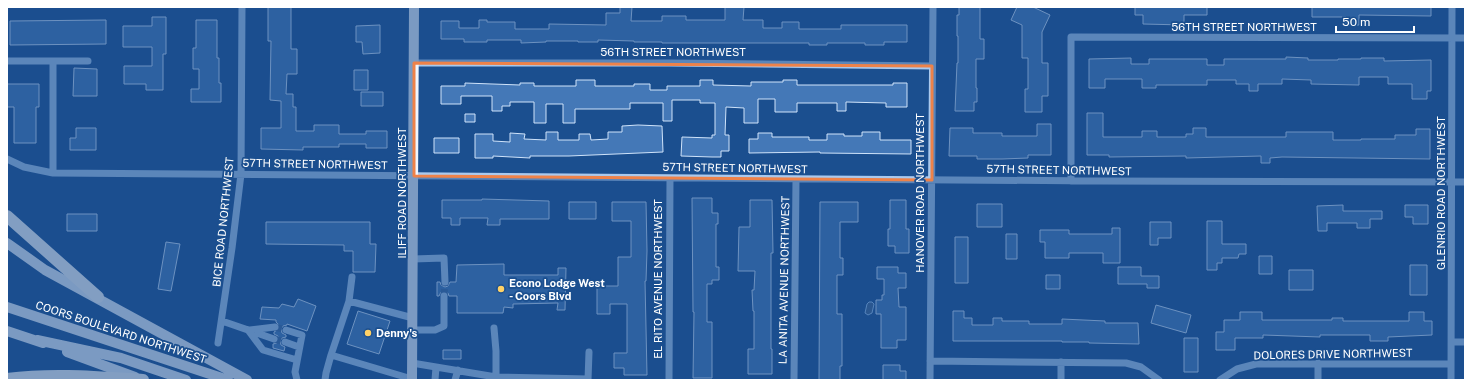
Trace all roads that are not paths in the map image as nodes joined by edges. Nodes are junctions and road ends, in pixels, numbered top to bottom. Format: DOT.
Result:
graph roads {
  1 [pos="242,7"];
  2 [pos="414,7"];
  3 [pos="932,7"];
  4 [pos="1452,7"];
  5 [pos="1452,38"];
  6 [pos="1465,38"];
  7 [pos="53,61"];
  8 [pos="88,61"];
  9 [pos="7,62"];
  10 [pos="414,63"];
  11 [pos="932,66"];
  12 [pos="7,159"];
  13 [pos="53,173"];
  14 [pos="241,174"];
  15 [pos="414,176"];
  16 [pos="670,178"];
  17 [pos="796,179"];
  18 [pos="932,180"];
  19 [pos="1071,181"];
  20 [pos="1452,182"];
  21 [pos="1465,182"];
  22 [pos="7,216"];
  23 [pos="7,243"];
  24 [pos="413,260"];
  25 [pos="352,278"];
  26 [pos="445,282"];
  27 [pos="444,296"];
  28 [pos="98,297"];
  29 [pos="349,301"];
  30 [pos="7,307"];
  31 [pos="413,318"];
  32 [pos="222,321"];
  33 [pos="275,327"];
  34 [pos="494,328"];
  35 [pos="248,330"];
  36 [pos="286,330"];
  37 [pos="413,330"];
  38 [pos="7,331"];
  39 [pos="274,339"];
  40 [pos="37,340"];
  41 [pos="285,342"];
  42 [pos="1452,342"];
  43 [pos="1465,342"];
  44 [pos="218,343"];
  45 [pos="299,347"];
  46 [pos="589,352"];
  47 [pos="331,355"];
  48 [pos="297,360"];
  49 [pos="930,361"];
  50 [pos="1061,362"];
  51 [pos="412,363"];
  52 [pos="1318,363"];
  53 [pos="1451,364"];
  54 [pos="436,367"];
  55 [pos="458,370"];
  56 [pos="7,379"];
  57 [pos="496,379"];
  58 [pos="143,380"];
  59 [pos="186,380"];
  60 [pos="228,380"];
  61 [pos="247,380"];
  62 [pos="297,380"];
  63 [pos="325,380"];
  64 [pos="412,380"];
  65 [pos="435,380"];
  66 [pos="455,380"];
  67 [pos="588,380"];
  68 [pos="669,380"];
  69 [pos="794,380"];
  70 [pos="930,380"];
  71 [pos="1061,380"];
  72 [pos="1159,380"];
  73 [pos="1220,380"];
  74 [pos="1318,380"];
  75 [pos="1451,380"];
  1 -- 14 [label="street, BICE ROAD NORTHWEST"];
  2 -- 10 [label="main road, ILIFF ROAD NORTHWEST"];
  3 -- 11 [label="street, HANOVER ROAD NORTHWEST"];
  4 -- 5 [label="street, GLENRIO ROAD NORTHWEST"];
  5 -- 6 [label="street, 56TH STREET NORTHWEST"];
  5 -- 19 [label="street, 56TH STREET NORTHWEST"];
  5 -- 20 [label="street, GLENRIO ROAD NORTHWEST"];
  7 -- 8 [label="street"];
  7 -- 9 [label="street"];
  7 -- 13 [label="street"];
  10 -- 11 [label="street, 56TH STREET NORTHWEST"];
  10 -- 15 [label="main road, ILIFF ROAD NORTHWEST"];
  11 -- 18 [label="street, HANOVER ROAD NORTHWEST"];
  12 -- 13 [label="street, 57TH STREET NORTHWEST"];
  13 -- 14 [label="street, 57TH STREET NORTHWEST"];
  14 -- 15 [label="street, 57TH STREET NORTHWEST"];
  14 -- 32 [label="street, BICE ROAD NORTHWEST"];
  15 -- 16 [label="street, 57TH STREET NORTHWEST"];
  15 -- 24 [label="main road, ILIFF ROAD NORTHWEST"];
  16 -- 17 [label="street, 57TH STREET NORTHWEST"];
  16 -- 68 [label="street, EL RITO AVENUE NORTHWEST"];
  17 -- 18 [label="street, 57TH STREET NORTHWEST"];
  17 -- 69 [label="street, LA ANITA AVENUE NORTHWEST"];
  18 -- 19 [label="street, 57TH STREET NORTHWEST"];
  18 -- 49 [label="street, HANOVER ROAD NORTHWEST"];
  19 -- 20 [label="street, 57TH STREET NORTHWEST"];
  20 -- 21 [label="street, 57TH STREET NORTHWEST"];
  20 -- 42 [label="street, GLENRIO ROAD NORTHWEST"];
  22 -- 28 [label="highway"];
  23 -- 28 [label="main road"];
  24 -- 26 [label="street"];
  24 -- 31 [label="main road, ILIFF ROAD NORTHWEST"];
  25 -- 29 [label="street"];
  27 -- 37 [label="street"];
  28 -- 61 [label="main road"];
  29 -- 31 [label="street"];
  29 -- 47 [label="street"];
  30 -- 60 [label="main road, COORS BOULEVARD NORTHWEST"];
  31 -- 37 [label="main road, ILIFF ROAD NORTHWEST"];
  32 -- 35 [label="street"];
  32 -- 44 [label="street, BICE ROAD NORTHWEST"];
  33 -- 35 [label="street"];
  34 -- 57 [label="street"];
  35 -- 39 [label="street"];
  35 -- 48 [label="street"];
  36 -- 45 [label="street"];
  37 -- 51 [label="main road, ILIFF ROAD NORTHWEST"];
  38 -- 40 [label="main road"];
  40 -- 58 [label="main road"];
  40 -- 59 [label="main road"];
  41 -- 45 [label="street"];
  42 -- 43 [label="street"];
  42 -- 53 [label="street, GLENRIO ROAD NORTHWEST"];
  45 -- 48 [label="street"];
  46 -- 67 [label="street"];
  47 -- 63 [label="street"];
  47 -- 64 [label="street"];
  48 -- 62 [label="street"];
  49 -- 50 [label="street"];
  49 -- 70 [label="street, HANOVER ROAD NORTHWEST"];
  50 -- 71 [label="street"];
  50 -- 72 [label="street"];
  51 -- 54 [label="street"];
  51 -- 64 [label="main road, ILIFF ROAD NORTHWEST"];
  52 -- 53 [label="street, DOLORES DRIVE NORTHWEST"];
  52 -- 73 [label="street, DOLORES DRIVE NORTHWEST"];
  52 -- 74 [label="street"];
  53 -- 75 [label="street, GLENRIO ROAD NORTHWEST"];
  54 -- 55 [label="street"];
  54 -- 65 [label="street"];
  55 -- 57 [label="street"];
  55 -- 66 [label="street"];
  56 -- 58 [label="highway"];
  57 -- 67 [label="street"];
}
